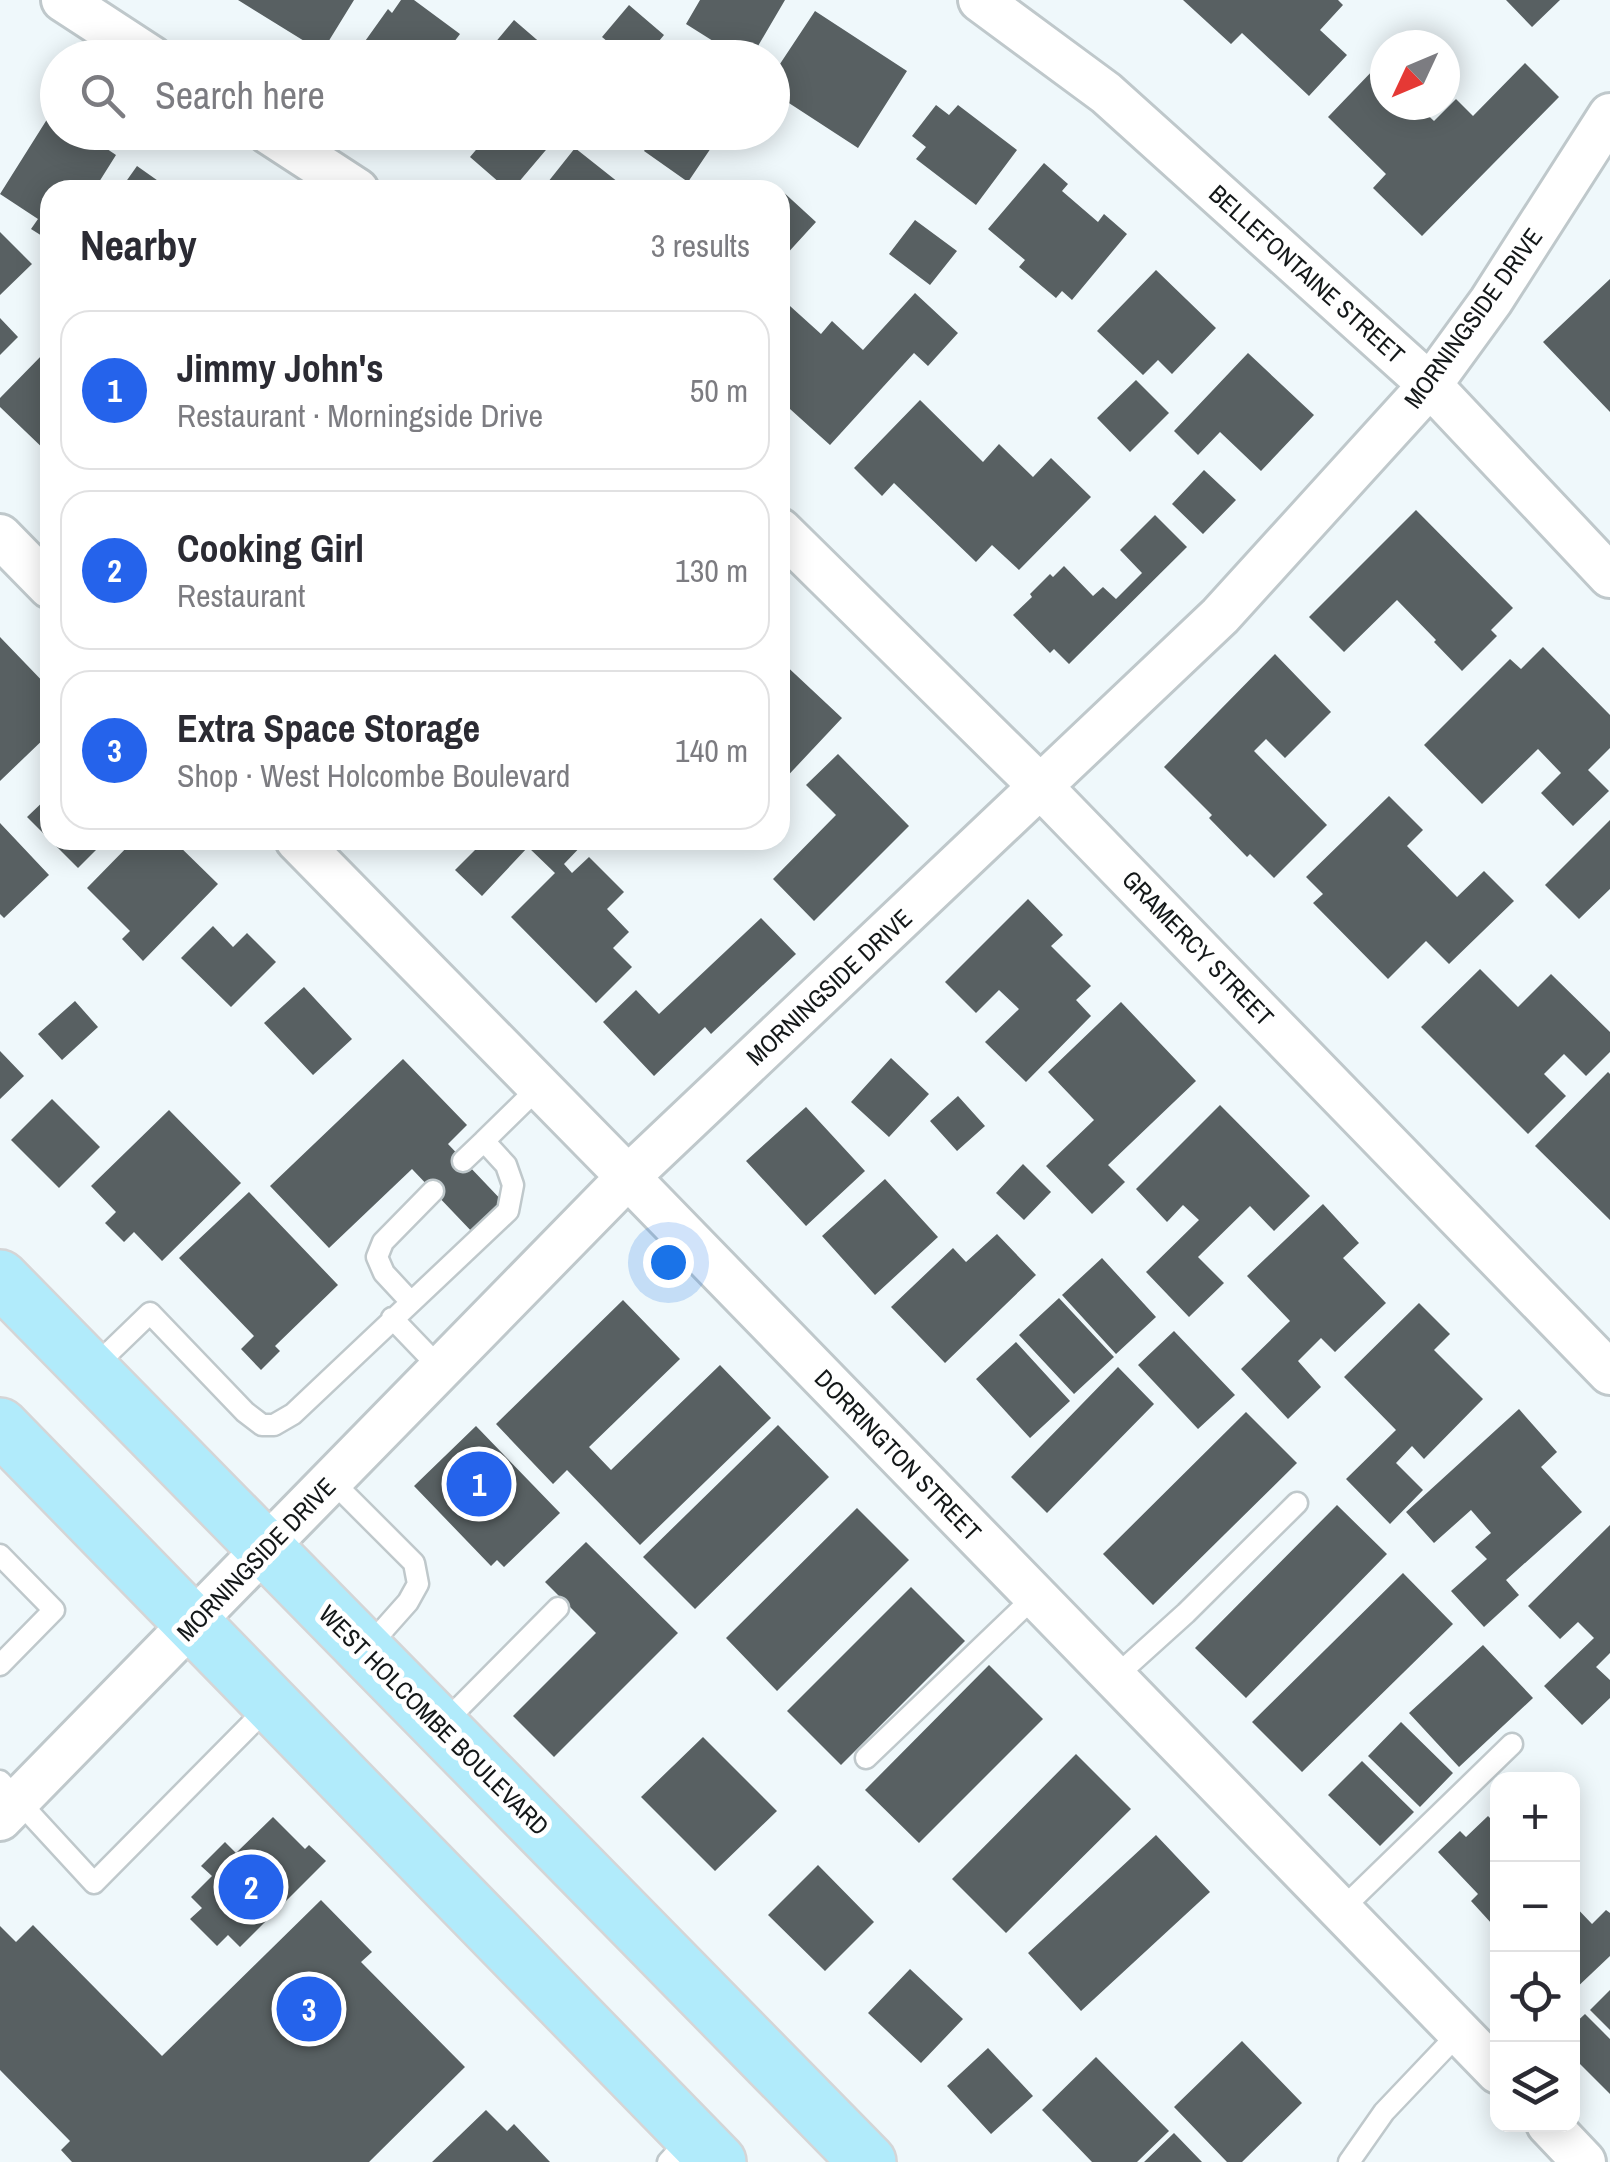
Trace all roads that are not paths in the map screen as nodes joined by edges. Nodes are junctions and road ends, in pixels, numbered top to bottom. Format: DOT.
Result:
graph roads {
  1 [pos="63,0"];
  2 [pos="980,0"];
  3 [pos="124,40"];
  4 [pos="1610,115"];
  5 [pos="296,150"];
  6 [pos="342,180"];
  7 [pos="1430,385"];
  8 [pos="0,536"];
  9 [pos="790,540"];
  10 [pos="1610,576"];
  11 [pos="40,578"];
  12 [pos="1042,787"];
  13 [pos="308,850"];
  14 [pos="539,1087"];
  15 [pos="484,1141"];
  16 [pos="463,1161"];
  17 [pos="628,1177"];
  18 [pos="434,1191"];
  19 [pos="0,1278"];
  20 [pos="410,1301"];
  21 [pos="392,1318"];
  22 [pos="441,1369"];
  23 [pos="91,1370"];
  24 [pos="1610,1373"];
  25 [pos="2,1432"];
  26 [pos="332,1481"];
  27 [pos="1298,1503"];
  28 [pos="266,1549"];
  29 [pos="0,1555"];
  30 [pos="1035,1596"];
  31 [pos="558,1608"];
  32 [pos="193,1624"];
  33 [pos="365,1650"];
  34 [pos="0,1665"];
  35 [pos="1114,1678"];
  36 [pos="272,1704"];
  37 [pos="441,1726"];
  38 [pos="1512,1744"];
  39 [pos="866,1758"];
  40 [pos="6,1800"];
  41 [pos="1340,1910"];
  42 [pos="1459,2033"];
  43 [pos="1490,2064"];
  44 [pos="692,2153"];
  45 [pos="868,2162"];
  46 [pos="1349,2162"];
  1 -- 3 [label="street"];
  2 -- 7 [label="street, BELLEFONTAINE STREET"];
  4 -- 7 [label="street, MORNINGSIDE DRIVE"];
  5 -- 6 [label="street"];
  7 -- 10 [label="street, BELLEFONTAINE STREET"];
  7 -- 12 [label="street, MORNINGSIDE DRIVE"];
  8 -- 11 [label="street"];
  9 -- 12 [label="street, GRAMERCY STREET"];
  12 -- 17 [label="street, MORNINGSIDE DRIVE"];
  12 -- 24 [label="street, GRAMERCY STREET"];
  13 -- 14 [label="street, DORRINGTON STREET"];
  14 -- 15 [label="lane"];
  14 -- 17 [label="street, DORRINGTON STREET"];
  15 -- 16 [label="lane"];
  15 -- 20 [label="lane"];
  17 -- 22 [label="street, MORNINGSIDE DRIVE"];
  17 -- 30 [label="street, DORRINGTON STREET"];
  18 -- 20 [label="lane"];
  19 -- 23 [label="main road, WEST HOLCOMBE BOULEVARD"];
  20 -- 21 [label="lane"];
  21 -- 22 [label="lane"];
  21 -- 23 [label="lane"];
  22 -- 26 [label="street, MORNINGSIDE DRIVE"];
  23 -- 28 [label="main road, WEST HOLCOMBE BOULEVARD"];
  25 -- 32 [label="main road"];
  26 -- 28 [label="street, MORNINGSIDE DRIVE"];
  26 -- 33 [label="lane"];
  27 -- 35 [label="lane"];
  28 -- 32 [label="street, MORNINGSIDE DRIVE"];
  28 -- 33 [label="main road, WEST HOLCOMBE BOULEVARD"];
  29 -- 34 [label="lane"];
  30 -- 35 [label="street, DORRINGTON STREET"];
  30 -- 39 [label="lane"];
  31 -- 37 [label="lane"];
  32 -- 36 [label="main road"];
  32 -- 40 [label="street, MORNINGSIDE DRIVE"];
  33 -- 37 [label="main road, WEST HOLCOMBE BOULEVARD"];
  35 -- 41 [label="street, DORRINGTON STREET"];
  36 -- 40 [label="lane"];
  36 -- 44 [label="main road"];
  37 -- 45 [label="main road, WEST HOLCOMBE BOULEVARD"];
  38 -- 41 [label="lane"];
  41 -- 42 [label="street, DORRINGTON STREET"];
  42 -- 43 [label="street, DORRINGTON STREET"];
  42 -- 46 [label="lane"];
}
